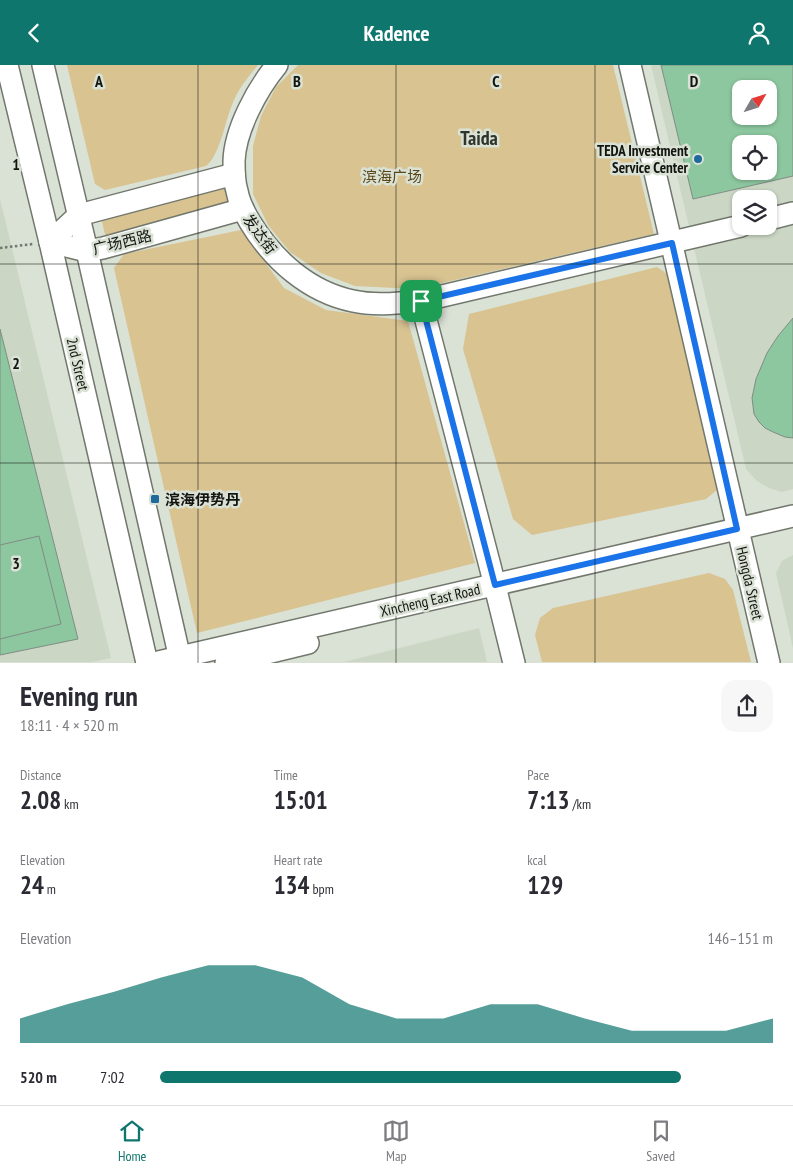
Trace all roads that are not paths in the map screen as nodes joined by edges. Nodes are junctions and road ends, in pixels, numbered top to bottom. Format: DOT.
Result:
graph roads {
  1 [pos="7,65"];
  2 [pos="43,65"];
  3 [pos="277,65"];
  4 [pos="630,65"];
  5 [pos="234,174"];
  6 [pos="243,209"];
  7 [pos="793,213"];
  8 [pos="79,215"];
  9 [pos="777,217"];
  10 [pos="732,228"];
  11 [pos="50,242"];
  12 [pos="672,243"];
  13 [pos="88,251"];
  14 [pos="421,301"];
  15 [pos="793,516"];
  16 [pos="793,530"];
  17 [pos="739,536"];
  18 [pos="496,591"];
  19 [pos="133,602"];
  20 [pos="170,614"];
  21 [pos="224,658"];
  22 [pos="189,661"];
  23 [pos="147,663"];
  24 [pos="154,663"];
  25 [pos="514,663"];
  26 [pos="769,663"];
  1 -- 11 [label="street, 2nd Street"];
  2 -- 8 [label="street"];
  3 -- 5 [label="street, 发达街"];
  4 -- 12 [label="street, Hongda Street"];
  5 -- 6 [label="street, 发达街"];
  5 -- 8 [label="street"];
  6 -- 13 [label="street, 广场西路"];
  6 -- 14 [label="street, 发达街"];
  7 -- 9 [label="street"];
  8 -- 11 [label="street"];
  8 -- 13 [label="street"];
  10 -- 12 [label="street, 发达街"];
  11 -- 13 [label="street, 广场西路"];
  11 -- 19 [label="street, 2nd Street"];
  12 -- 14 [label="street, 发达街"];
  12 -- 17 [label="street, Hongda Street"];
  13 -- 20 [label="street"];
  14 -- 18 [label="street"];
  15 -- 17 [label="street, Xincheng East Road"];
  16 -- 17 [label="street, Xincheng East Road"];
  17 -- 18 [label="street, Xincheng East Road"];
  17 -- 26 [label="street, Hongda Street"];
  18 -- 21 [label="street, Xincheng East Road"];
  18 -- 25 [label="street"];
  19 -- 22 [label="street"];
  19 -- 23 [label="street, 2nd Street"];
  20 -- 21 [label="street"];
  20 -- 22 [label="street"];
  21 -- 22 [label="street, Xincheng East Road"];
  22 -- 24 [label="street, Xincheng East Road"];
}
